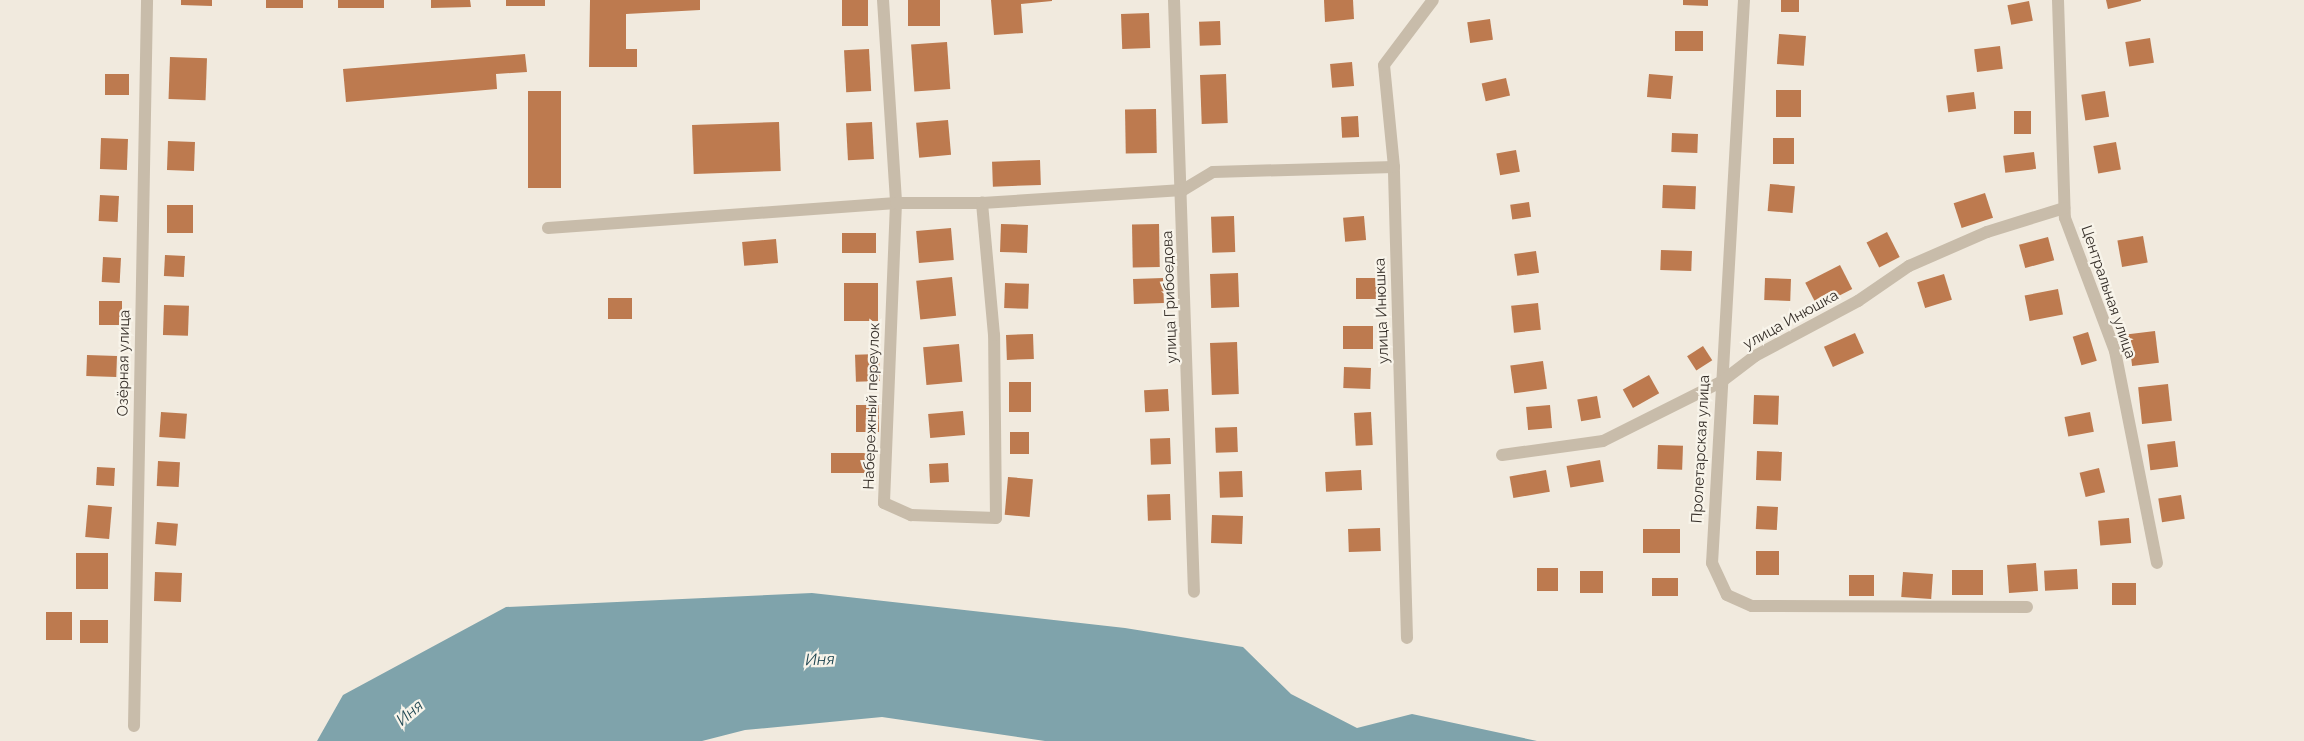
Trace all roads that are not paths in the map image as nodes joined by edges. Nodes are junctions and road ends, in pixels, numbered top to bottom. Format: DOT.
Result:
graph roads {
  1 [pos="147,0"];
  2 [pos="883,0"];
  3 [pos="1174,0"];
  4 [pos="1433,0"];
  5 [pos="1744,0"];
  6 [pos="2058,0"];
  7 [pos="1394,167"];
  8 [pos="1183,190"];
  9 [pos="896,203"];
  10 [pos="982,203"];
  11 [pos="2064,208"];
  12 [pos="548,228"];
  13 [pos="1721,382"];
  14 [pos="1502,455"];
  15 [pos="2157,563"];
  16 [pos="1194,592"];
  17 [pos="2027,608"];
  18 [pos="1407,638"];
  19 [pos="134,726"];
  1 -- 19 [label="street, Озёрная улица"];
  2 -- 9 [label="street, Набережный переулок"];
  3 -- 8 [label="street, улица Грибоедова"];
  4 -- 7 [label="street, улица Инюшка"];
  5 -- 13 [label="street, Пролетарская улица"];
  6 -- 11 [label="street, Центральная улица"];
  7 -- 8 [label="street"];
  7 -- 18 [label="street, улица Инюшка"];
  8 -- 10 [label="street"];
  8 -- 16 [label="street, улица Грибоедова"];
  9 -- 10 [label="street"];
  9 -- 10 [label="street, Набережный переулок"];
  9 -- 12 [label="street"];
  11 -- 13 [label="street, улица Инюшка"];
  11 -- 15 [label="street, Центральная улица"];
  13 -- 14 [label="street, улица Инюшка"];
  13 -- 17 [label="street, Пролетарская улица"];
}
